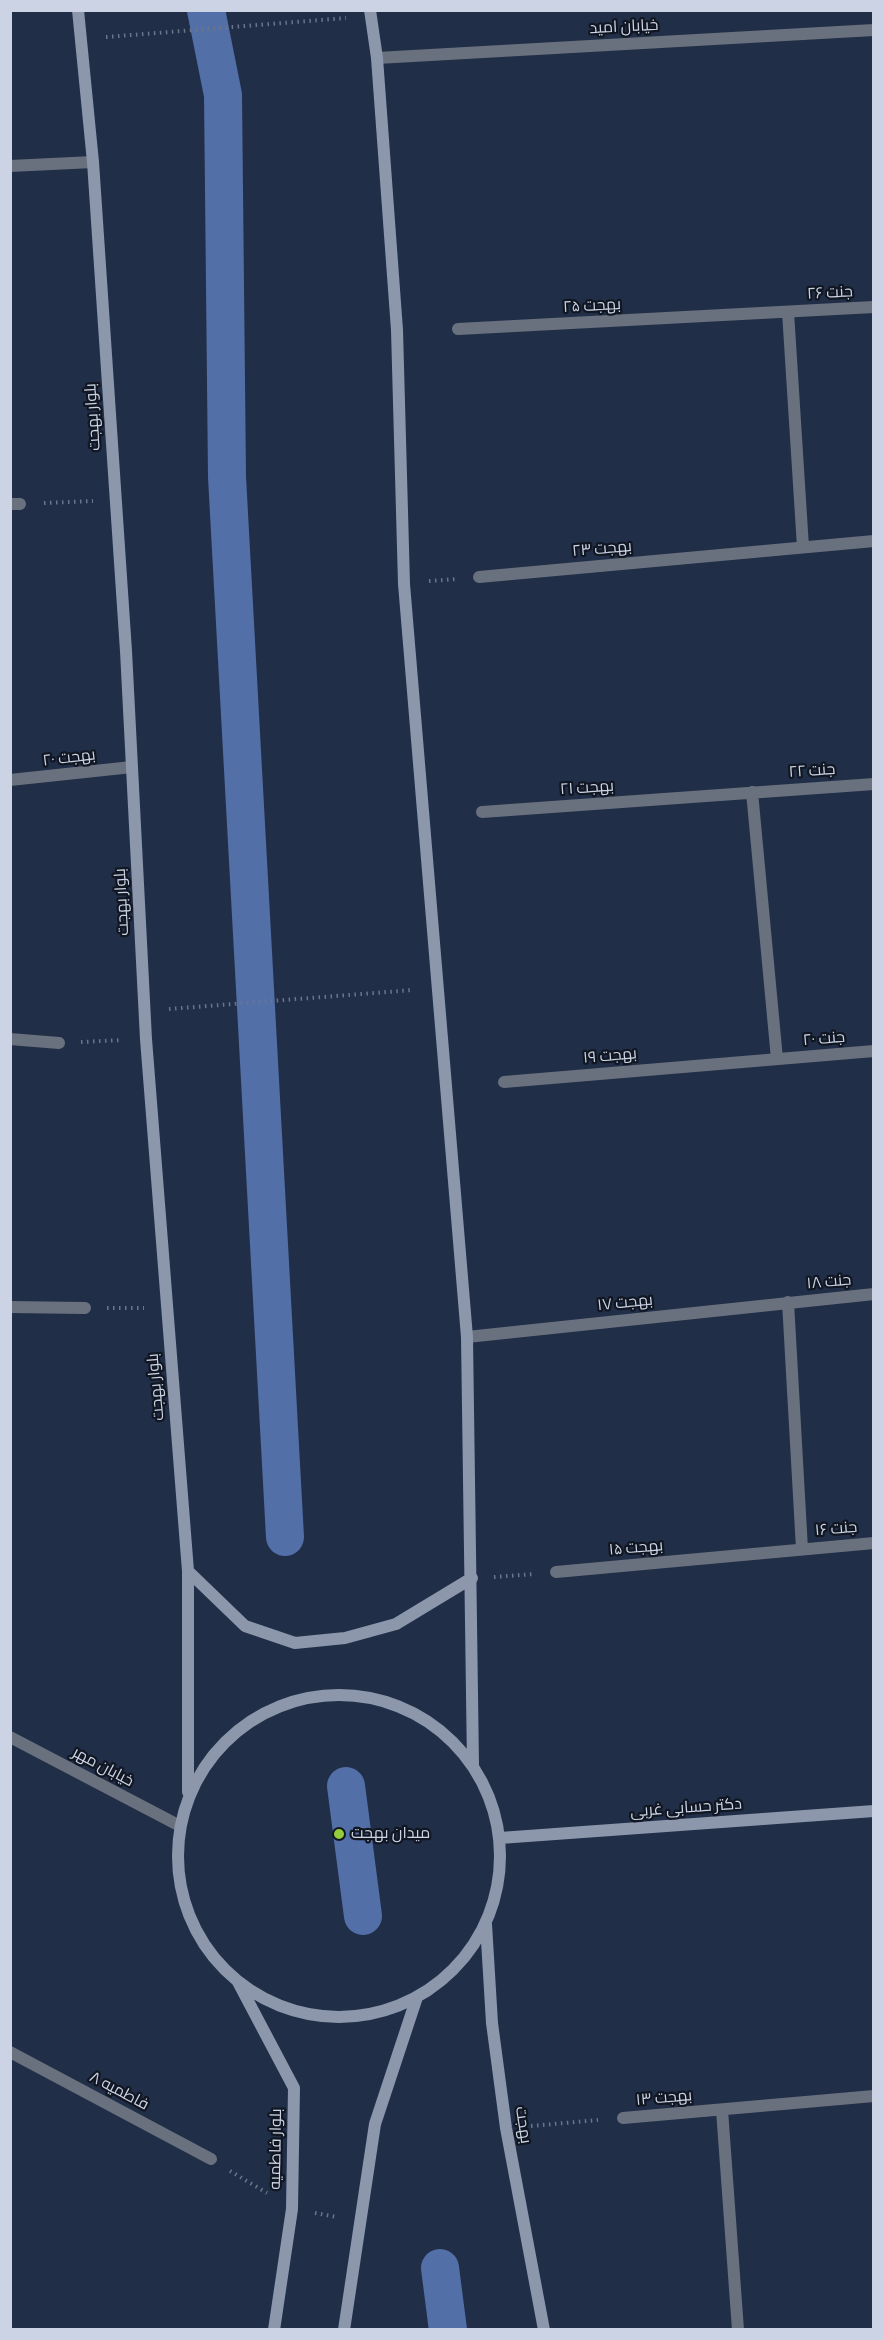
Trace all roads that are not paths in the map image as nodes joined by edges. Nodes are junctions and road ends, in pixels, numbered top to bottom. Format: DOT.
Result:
graph roads {
  1 [pos="78,10"];
  2 [pos="371,13"];
  3 [pos="873,30"];
  4 [pos="377,58"];
  5 [pos="93,162"];
  6 [pos="10,166"];
  7 [pos="873,307"];
  8 [pos="788,312"];
  9 [pos="458,329"];
  10 [pos="873,541"];
  11 [pos="803,547"];
  12 [pos="479,577"];
  13 [pos="132,767"];
  14 [pos="10,780"];
  15 [pos="873,784"];
  16 [pos="752,792"];
  17 [pos="483,812"];
  18 [pos="10,1039"];
  19 [pos="59,1043"];
  20 [pos="873,1051"];
  21 [pos="777,1059"];
  22 [pos="504,1082"];
  23 [pos="873,1294"];
  24 [pos="788,1302"];
  25 [pos="10,1307"];
  26 [pos="85,1308"];
  27 [pos="467,1337"];
  28 [pos="873,1543"];
  29 [pos="802,1549"];
  30 [pos="188,1571"];
  31 [pos="556,1572"];
  32 [pos="472,1578"];
  33 [pos="10,1737"];
  34 [pos="473,1765"];
  35 [pos="189,1792"];
  36 [pos="873,1811"];
  37 [pos="180,1826"];
  38 [pos="501,1838"];
  39 [pos="486,1924"];
  40 [pos="238,1981"];
  41 [pos="417,1997"];
  42 [pos="10,2052"];
  43 [pos="873,2096"];
  44 [pos="722,2110"];
  45 [pos="623,2118"];
  46 [pos="211,2159"];
  47 [pos="274,2330"];
  48 [pos="344,2330"];
  49 [pos="544,2330"];
  50 [pos="738,2330"];
  1 -- 5 [label="main road, بلوار بهجت"];
  2 -- 4 [label="main road"];
  3 -- 4 [label="street, خیابان امید"];
  4 -- 27 [label="main road"];
  5 -- 6 [label="street"];
  5 -- 13 [label="main road, بلوار بهجت"];
  7 -- 8 [label="street, جنت ۲۶"];
  8 -- 9 [label="street, بهجت ۲۵"];
  8 -- 11 [label="street"];
  10 -- 11 [label="street, بهجت ۲۳"];
  11 -- 12 [label="street, بهجت ۲۳"];
  13 -- 14 [label="street, بهجت ۲۰"];
  13 -- 30 [label="main road, بلوار بهجت"];
  15 -- 16 [label="street, جنت ۲۲"];
  16 -- 17 [label="street, بهجت ۲۱"];
  16 -- 21 [label="street"];
  18 -- 19 [label="street"];
  20 -- 21 [label="street, جنت ۲۰"];
  21 -- 22 [label="street, بهجت ۱۹"];
  23 -- 24 [label="street, جنت ۱۸"];
  24 -- 27 [label="street, بهجت ۱۷"];
  24 -- 29 [label="street"];
  25 -- 26 [label="street"];
  27 -- 32 [label="main road"];
  28 -- 29 [label="street, جنت ۱۶"];
  29 -- 31 [label="street, بهجت ۱۵"];
  30 -- 32 [label="main road"];
  30 -- 35 [label="main road, بلوار بهجت"];
  32 -- 34 [label="main road"];
  33 -- 37 [label="street, خیابان مهر"];
  34 -- 35 [label="main road"];
  34 -- 38 [label="main road"];
  35 -- 37 [label="main road"];
  36 -- 38 [label="main road, دکتر حسابی غربی"];
  37 -- 40 [label="main road"];
  38 -- 39 [label="main road"];
  39 -- 41 [label="main road"];
  39 -- 49 [label="main road, بهجت"];
  40 -- 41 [label="main road"];
  40 -- 47 [label="main road, بلوار فاطمیه"];
  41 -- 48 [label="main road"];
  42 -- 46 [label="street, فاطمیه ۸"];
  43 -- 44 [label="street, بهجت ۱۳"];
  44 -- 45 [label="street, بهجت ۱۳"];
  44 -- 50 [label="street"];
}
